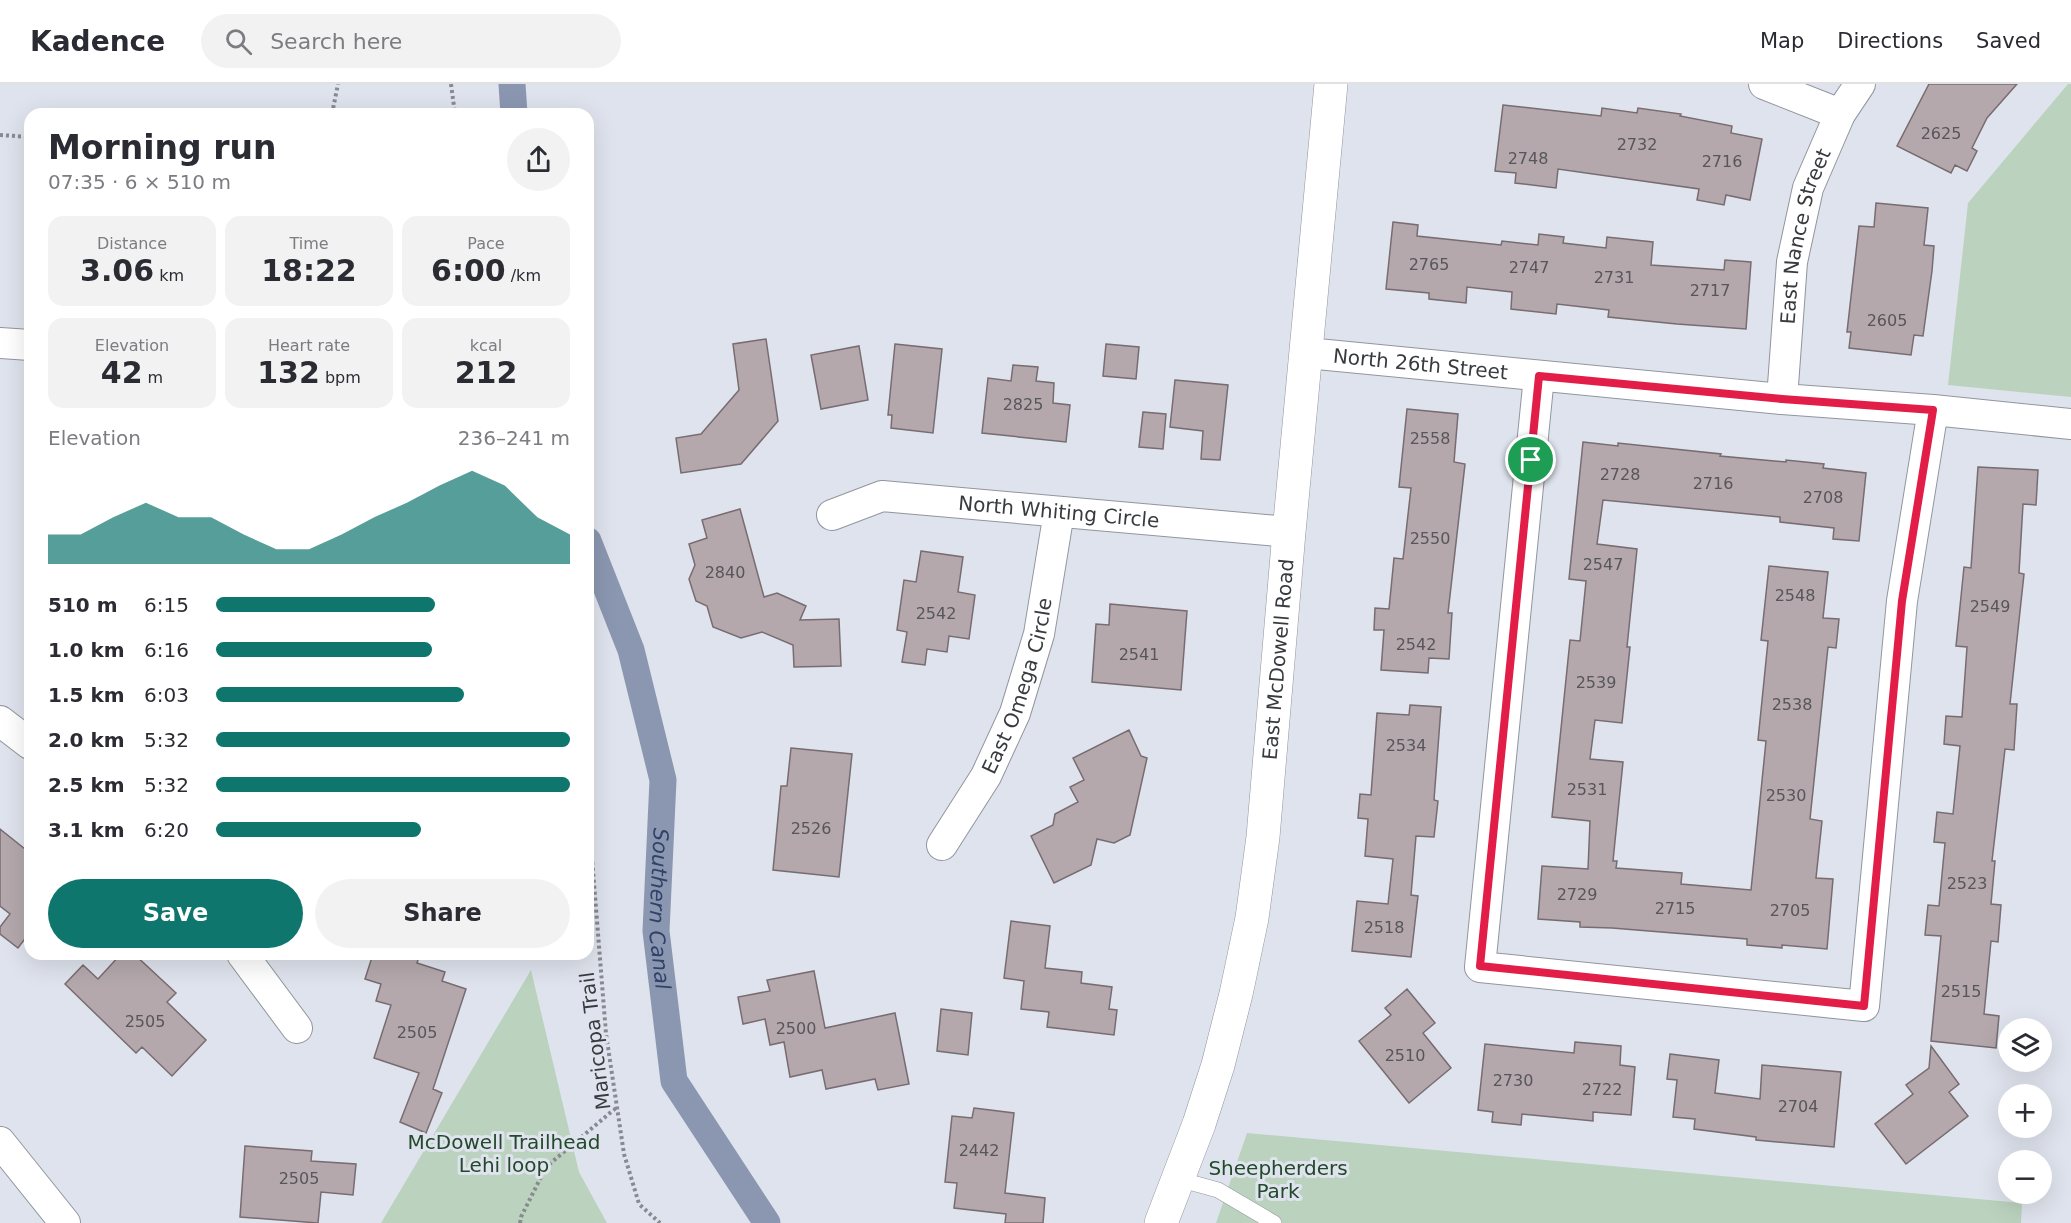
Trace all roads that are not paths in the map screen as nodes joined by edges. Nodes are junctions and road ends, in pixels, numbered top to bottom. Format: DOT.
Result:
graph roads {
  1 [pos="1331,84"];
  2 [pos="1764,84"];
  3 [pos="1860,84"];
  4 [pos="1840,114"];
  5 [pos="0,343"];
  6 [pos="24,345"];
  7 [pos="1307,353"];
  8 [pos="1539,376"];
  9 [pos="1782,399"];
  10 [pos="1933,410"];
  11 [pos="2071,424"];
  12 [pos="1059,512"];
  13 [pos="832,515"];
  14 [pos="1289,532"];
  15 [pos="0,721"];
  16 [pos="24,739"];
  17 [pos="942,845"];
  18 [pos="246,960"];
  19 [pos="297,1028"];
  20 [pos="0,1142"];
  21 [pos="1178,1179"];
  22 [pos="65,1223"];
  23 [pos="1161,1223"];
  24 [pos="1274,1223"];
  1 -- 7 [label="main road, East McDowell Road"];
  2 -- 4 [label="street"];
  3 -- 4 [label="street, East Nance Street"];
  4 -- 9 [label="street, East Nance Street"];
  5 -- 6 [label="street"];
  7 -- 8 [label="street, North 26th Street"];
  7 -- 14 [label="main road, East McDowell Road"];
  8 -- 9 [label="street, North 26th Street"];
  8 -- 10 [label="street"];
  9 -- 10 [label="street, North 26th Street"];
  10 -- 11 [label="street, North 26th Street"];
  12 -- 13 [label="street, North Whiting Circle"];
  12 -- 14 [label="street, North Whiting Circle"];
  12 -- 17 [label="street, East Omega Circle"];
  14 -- 21 [label="main road, East McDowell Road"];
  15 -- 16 [label="street"];
  18 -- 19 [label="street"];
  20 -- 22 [label="street"];
  21 -- 23 [label="main road, East McDowell Road"];
  21 -- 24 [label="lane"];
}
